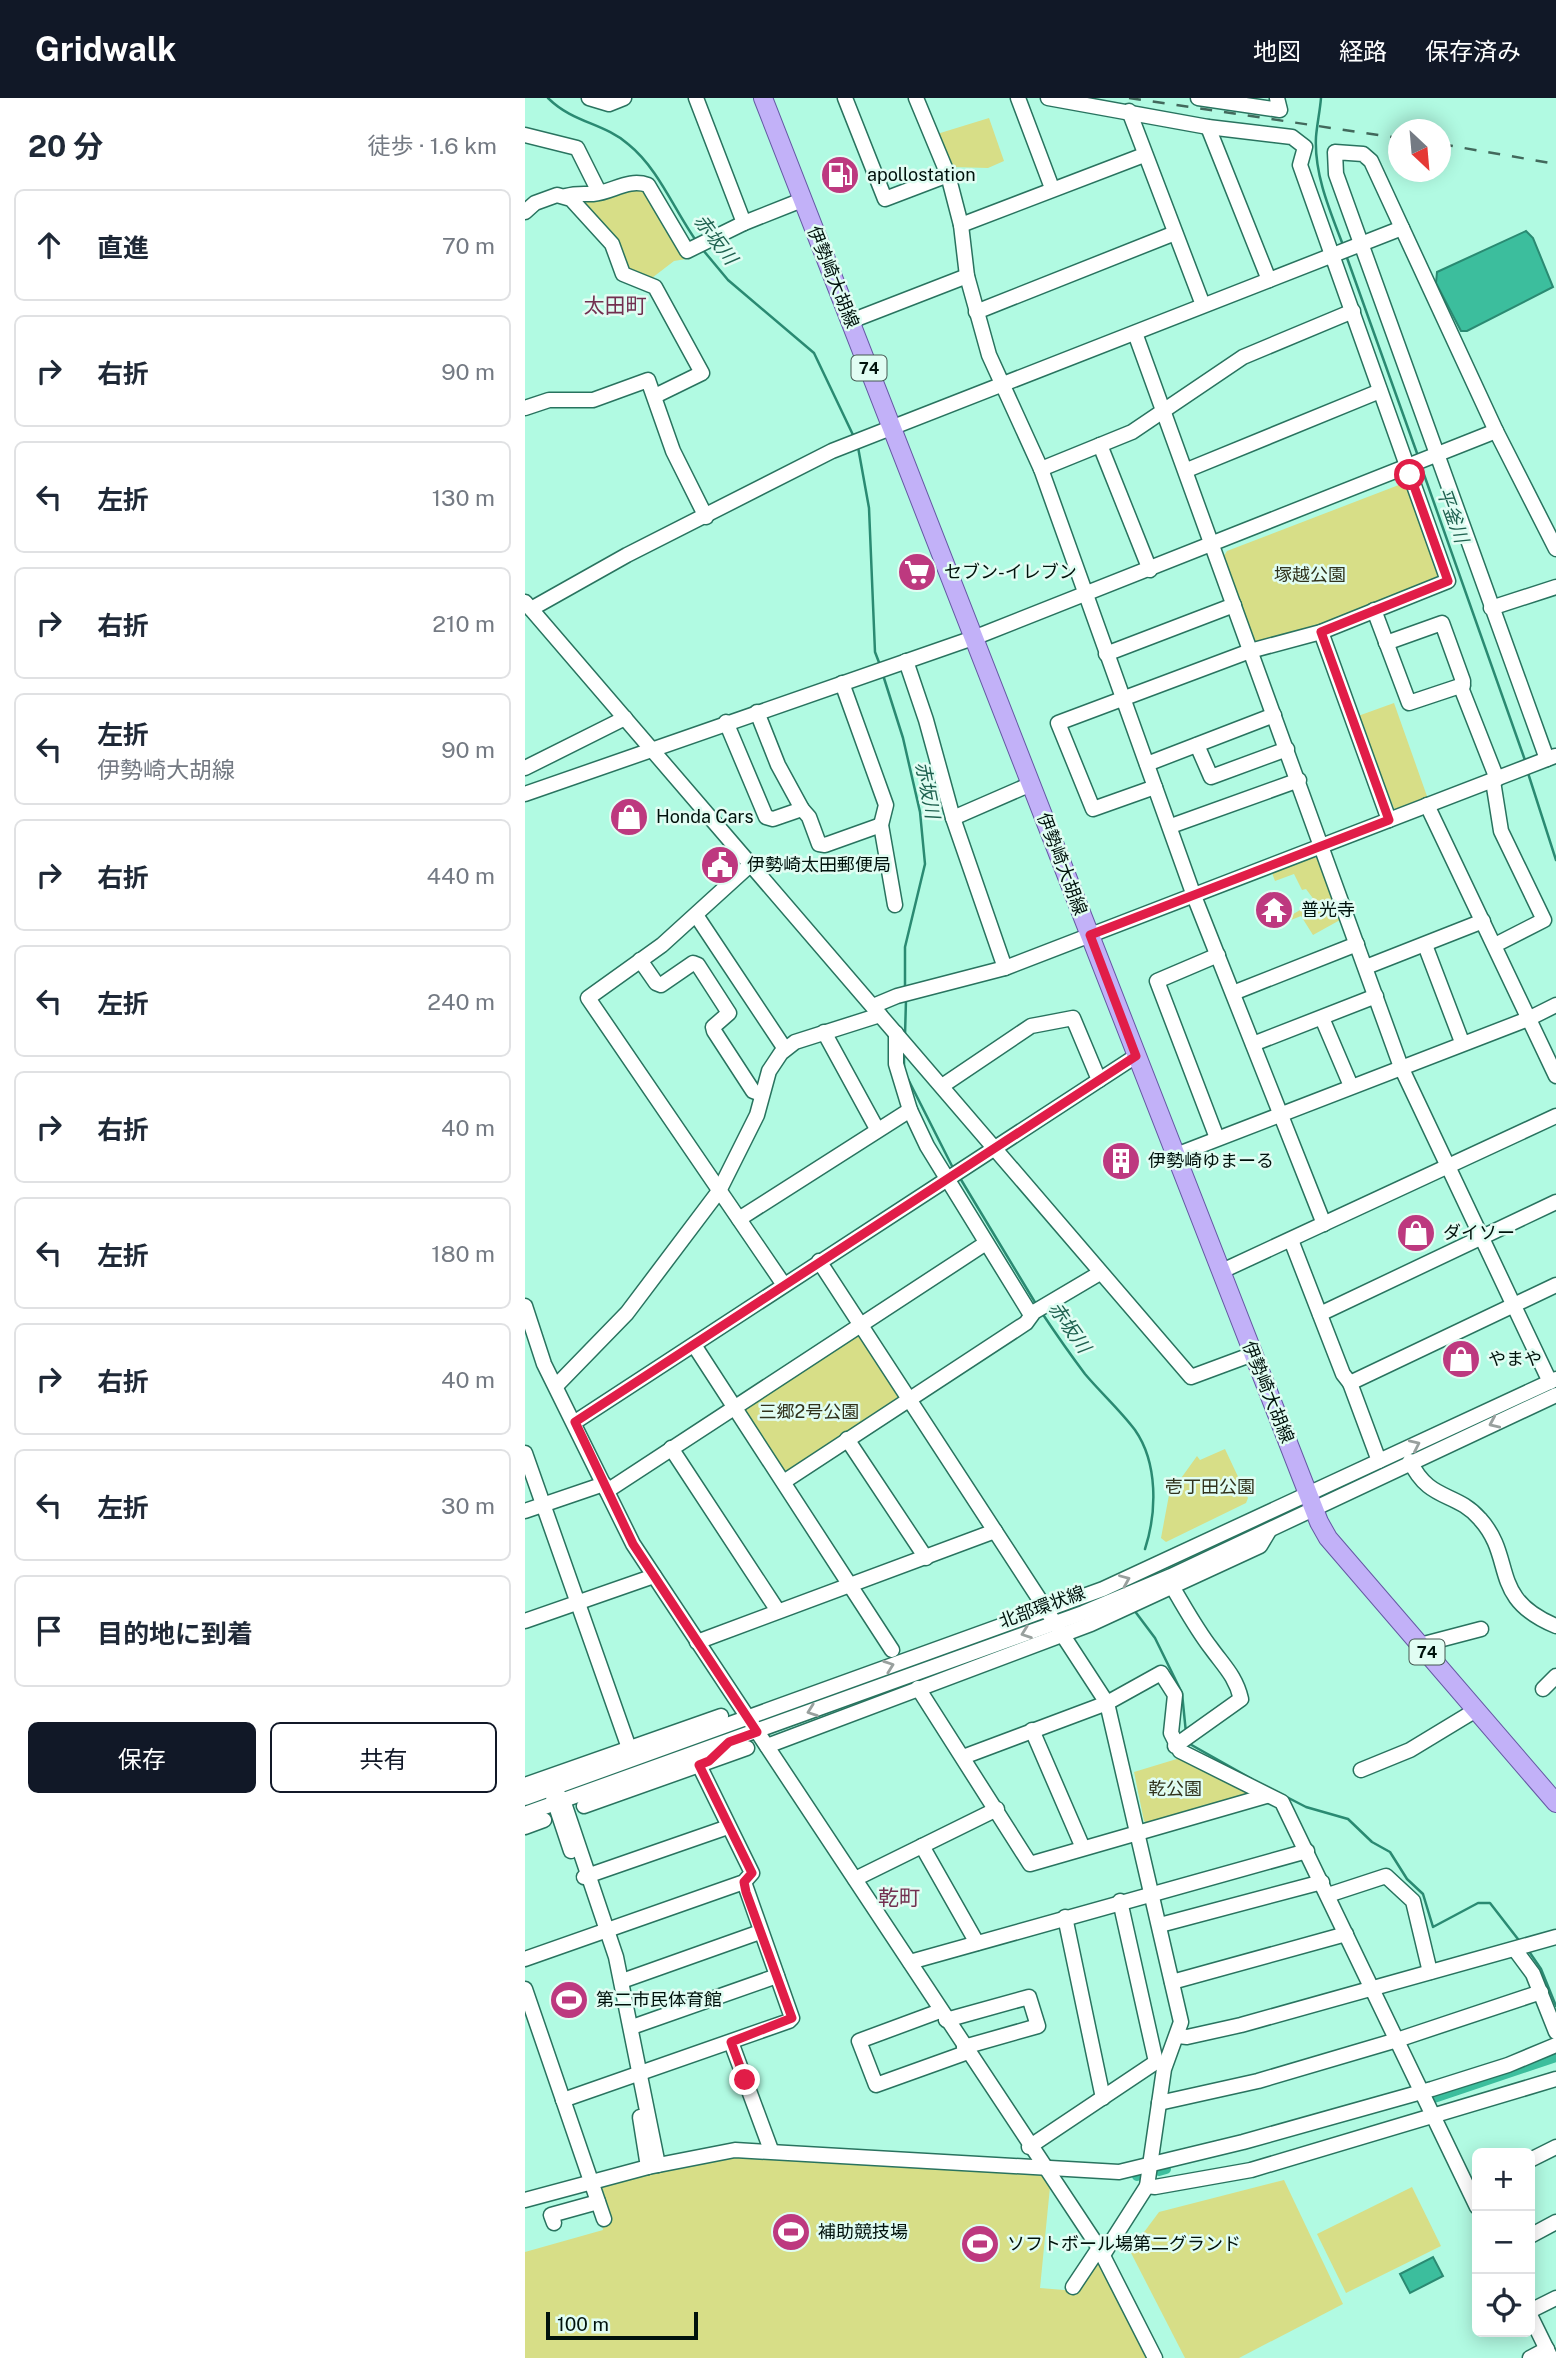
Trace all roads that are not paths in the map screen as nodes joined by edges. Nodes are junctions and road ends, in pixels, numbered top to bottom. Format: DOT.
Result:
graph roads {
  1 [pos="589,98"];
  2 [pos="624,98"];
  3 [pos="696,98"];
  4 [pos="763,98"];
  5 [pos="845,98"];
  6 [pos="916,98"];
  7 [pos="1018,98"];
  8 [pos="1048,98"];
  9 [pos="1198,98"];
  10 [pos="1277,98"];
  11 [pos="1129,111"];
  12 [pos="1208,127"];
  13 [pos="525,135"];
  14 [pos="1144,155"];
  15 [pos="948,175"];
  16 [pos="1052,188"];
  17 [pos="599,192"];
  18 [pos="566,196"];
  19 [pos="801,200"];
  20 [pos="525,212"];
  21 [pos="744,223"];
  22 [pos="961,225"];
  23 [pos="1402,228"];
  24 [pos="1175,233"];
  25 [pos="1359,243"];
  26 [pos="1334,253"];
  27 [pos="967,276"];
  28 [pos="1269,280"];
  29 [pos="1203,305"];
  30 [pos="1353,311"];
  31 [pos="976,312"];
  32 [pos="851,321"];
  33 [pos="1135,333"];
  34 [pos="1002,385"];
  35 [pos="1380,391"];
  36 [pos="655,396"];
  37 [pos="525,408"];
  38 [pos="1164,408"];
  39 [pos="891,426"];
  40 [pos="1496,431"];
  41 [pos="1100,445"];
  42 [pos="1433,456"];
  43 [pos="1409,465"];
  44 [pos="1041,469"];
  45 [pos="1187,470"];
  46 [pos="706,517"];
  47 [pos="1213,545"];
  48 [pos="1556,550"];
  49 [pos="1150,570"];
  50 [pos="1556,587"];
  51 [pos="1085,594"];
  52 [pos="1234,605"];
  53 [pos="1491,608"];
  54 [pos="529,610"];
  55 [pos="1374,610"];
  56 [pos="1321,632"];
  57 [pos="976,637"];
  58 [pos="1386,643"];
  59 [pos="1250,651"];
  60 [pos="1106,654"];
  61 [pos="906,661"];
  62 [pos="842,682"];
  63 [pos="1463,685"];
  64 [pos="1122,699"];
  65 [pos="757,712"];
  66 [pos="1274,715"];
  67 [pos="625,718"];
  68 [pos="726,722"];
  69 [pos="1197,744"];
  70 [pos="651,748"];
  71 [pos="1287,749"];
  72 [pos="1547,759"];
  73 [pos="1147,764"];
  74 [pos="525,768"];
  75 [pos="1299,780"];
  76 [pos="1495,780"];
  77 [pos="1031,785"];
  78 [pos="1155,787"];
  79 [pos="525,794"];
  80 [pos="1427,805"];
  81 [pos="802,809"];
  82 [pos="953,818"];
  83 [pos="1389,820"];
  84 [pos="881,825"];
  85 [pos="1171,826"];
  86 [pos="1322,847"];
  87 [pos="750,865"];
  88 [pos="1195,896"];
  89 [pos="895,905"];
  90 [pos="696,915"];
  91 [pos="1483,921"];
  92 [pos="1090,935"];
  93 [pos="1357,944"];
  94 [pos="1425,945"];
  95 [pos="1495,945"];
  96 [pos="1218,955"];
  97 [pos="640,960"];
  98 [pos="1366,967"];
  99 [pos="1005,968"];
  100 [pos="1233,993"];
  101 [pos="1376,996"];
  102 [pos="1556,1005"];
  103 [pos="876,1010"];
  104 [pos="1322,1018"];
  105 [pos="1528,1018"];
  106 [pos="824,1032"];
  107 [pos="896,1033"];
  108 [pos="1462,1042"];
  109 [pos="1253,1044"];
  110 [pos="785,1049"];
  111 [pos="1136,1056"];
  112 [pos="1401,1067"];
  113 [pos="1556,1076"];
  114 [pos="1098,1080"];
  115 [pos="942,1086"];
  116 [pos="1351,1086"];
  117 [pos="761,1094"];
  118 [pos="910,1110"];
  119 [pos="1279,1114"];
  120 [pos="1556,1116"];
  121 [pos="877,1129"];
  122 [pos="1217,1138"];
  123 [pos="994,1150"];
  124 [pos="1176,1155"];
  125 [pos="1448,1167"];
  126 [pos="950,1178"];
  127 [pos="719,1191"];
  128 [pos="1556,1202"];
  129 [pos="739,1219"];
  130 [pos="1324,1224"];
  131 [pos="1482,1237"];
  132 [pos="1291,1240"];
  133 [pos="986,1243"];
  134 [pos="819,1261"];
  135 [pos="1222,1271"];
  136 [pos="1100,1273"];
  137 [pos="784,1285"];
  138 [pos="1556,1285"];
  139 [pos="1514,1305"];
  140 [pos="525,1308"];
  141 [pos="1320,1314"];
  142 [pos="1031,1315"];
  143 [pos="861,1324"];
  144 [pos="694,1345"];
  145 [pos="1253,1354"];
  146 [pos="1350,1383"];
  147 [pos="1554,1385"];
  148 [pos="556,1386"];
  149 [pos="911,1399"];
  150 [pos="735,1407"];
  151 [pos="575,1422"];
  152 [pos="848,1439"];
  153 [pos="671,1448"];
  154 [pos="525,1453"];
  155 [pos="1379,1461"];
  156 [pos="1410,1461"];
  157 [pos="785,1481"];
  158 [pos="605,1488"];
  159 [pos="1311,1502"];
  160 [pos="543,1504"];
  161 [pos="525,1511"];
  162 [pos="995,1531"];
  163 [pos="1269,1531"];
  164 [pos="926,1558"];
  165 [pos="654,1576"];
  166 [pos="852,1586"];
  167 [pos="1173,1588"];
  168 [pos="578,1602"];
  169 [pos="778,1611"];
  170 [pos="525,1621"];
  171 [pos="1055,1623"];
  172 [pos="1556,1626"];
  173 [pos="1481,1629"];
  174 [pos="698,1643"];
  175 [pos="1420,1645"];
  176 [pos="892,1650"];
  177 [pos="1556,1676"];
  178 [pos="918,1688"];
  179 [pos="1543,1689"];
  180 [pos="1107,1703"];
  181 [pos="1476,1710"];
  182 [pos="721,1716"];
  183 [pos="748,1718"];
  184 [pos="1032,1730"];
  185 [pos="757,1732"];
  186 [pos="729,1742"];
  187 [pos="636,1745"];
  188 [pos="767,1746"];
  189 [pos="1175,1746"];
  190 [pos="663,1748"];
  191 [pos="747,1748"];
  192 [pos="604,1756"];
  193 [pos="963,1757"];
  194 [pos="704,1763"];
  195 [pos="1361,1770"];
  196 [pos="588,1775"];
  197 [pos="525,1785"];
  198 [pos="552,1788"];
  199 [pos="597,1788"];
  200 [pos="622,1793"];
  201 [pos="1266,1796"];
  202 [pos="525,1798"];
  203 [pos="559,1802"];
  204 [pos="1556,1803"];
  205 [pos="584,1806"];
  206 [pos="997,1809"];
  207 [pos="525,1814"];
  208 [pos="544,1820"];
  209 [pos="525,1827"];
  210 [pos="728,1827"];
  211 [pos="1138,1831"];
  212 [pos="922,1846"];
  213 [pos="1083,1848"];
  214 [pos="1307,1851"];
  215 [pos="585,1876"];
  216 [pos="855,1879"];
  217 [pos="744,1882"];
  218 [pos="1325,1889"];
  219 [pos="1152,1893"];
  220 [pos="1120,1901"];
  221 [pos="1065,1917"];
  222 [pos="1160,1925"];
  223 [pos="604,1931"];
  224 [pos="759,1932"];
  225 [pos="1346,1934"];
  226 [pos="1556,1937"];
  227 [pos="977,1943"];
  228 [pos="1516,1951"];
  229 [pos="525,1959"];
  230 [pos="910,1962"];
  231 [pos="1430,1972"];
  232 [pos="777,1976"];
  233 [pos="622,1981"];
  234 [pos="1173,1982"];
  235 [pos="1371,1987"];
  236 [pos="525,1989"];
  237 [pos="1541,1992"];
  238 [pos="943,2016"];
  239 [pos="632,2027"];
  240 [pos="1556,2032"];
  241 [pos="1178,2036"];
  242 [pos="1397,2040"];
  243 [pos="731,2042"];
  244 [pos="1556,2045"];
  245 [pos="966,2050"];
  246 [pos="637,2073"];
  247 [pos="1556,2079"];
  248 [pos="1423,2091"];
  249 [pos="1103,2098"];
  250 [pos="563,2100"];
  251 [pos="1159,2102"];
  252 [pos="1434,2116"];
  253 [pos="1029,2147"];
  254 [pos="1556,2147"];
  255 [pos="771,2150"];
  256 [pos="1535,2158"];
  257 [pos="1151,2165"];
  258 [pos="653,2166"];
  259 [pos="1043,2168"];
  260 [pos="591,2182"];
  261 [pos="1147,2186"];
  262 [pos="1472,2187"];
  263 [pos="525,2200"];
  264 [pos="598,2202"];
  265 [pos="604,2218"];
  266 [pos="1556,2222"];
  267 [pos="554,2223"];
  268 [pos="1535,2233"];
  269 [pos="1101,2251"];
  270 [pos="1073,2287"];
  271 [pos="1556,2298"];
  272 [pos="1535,2310"];
  273 [pos="1535,2324"];
  274 [pos="1549,2354"];
  275 [pos="1155,2358"];
  276 [pos="1530,2358"];
  1 -- 2 [label="street"];
  3 -- 21 [label="street"];
  4 -- 19 [label="main road, 伊勢崎大胡線 / 74"];
  5 -- 15 [label="street"];
  6 -- 15 [label="street"];
  7 -- 16 [label="street"];
  8 -- 11 [label="street"];
  9 -- 10 [label="street"];
  11 -- 12 [label="street"];
  11 -- 14 [label="street"];
  12 -- 26 [label="street"];
  12 -- 28 [label="street"];
  13 -- 17 [label="street"];
  14 -- 16 [label="street"];
  14 -- 24 [label="street"];
  15 -- 22 [label="street"];
  16 -- 22 [label="street"];
  17 -- 18 [label="street"];
  17 -- 21 [label="street"];
  18 -- 20 [label="street"];
  18 -- 36 [label="street"];
  19 -- 21 [label="street"];
  19 -- 32 [label="main road, 伊勢崎大胡線 / 74"];
  22 -- 27 [label="street"];
  23 -- 25 [label="street"];
  23 -- 25 [label="street"];
  23 -- 40 [label="street"];
  24 -- 29 [label="street"];
  24 -- 31 [label="street"];
  25 -- 26 [label="street"];
  25 -- 42 [label="street"];
  26 -- 28 [label="street"];
  26 -- 30 [label="street"];
  27 -- 31 [label="street"];
  27 -- 32 [label="street"];
  28 -- 29 [label="street"];
  29 -- 33 [label="street"];
  30 -- 35 [label="street"];
  30 -- 38 [label="street"];
  31 -- 34 [label="street"];
  32 -- 39 [label="main road, 伊勢崎大胡線 / 74"];
  33 -- 34 [label="street"];
  33 -- 38 [label="street"];
  34 -- 39 [label="street"];
  34 -- 44 [label="street"];
  35 -- 43 [label="street"];
  35 -- 45 [label="street"];
  36 -- 37 [label="street"];
  36 -- 46 [label="street"];
  38 -- 41 [label="street"];
  38 -- 45 [label="street"];
  39 -- 46 [label="street"];
  39 -- 57 [label="main road, 伊勢崎大胡線 / 74"];
  40 -- 42 [label="street"];
  40 -- 48 [label="street"];
  41 -- 44 [label="street"];
  41 -- 49 [label="street"];
  42 -- 43 [label="street"];
  42 -- 53 [label="street"];
  43 -- 47 [label="street"];
  43 -- 55 [label="street"];
  44 -- 51 [label="street"];
  45 -- 47 [label="street"];
  46 -- 54 [label="street"];
  47 -- 49 [label="street"];
  47 -- 52 [label="street"];
  49 -- 51 [label="street"];
  50 -- 53 [label="street"];
  51 -- 57 [label="street"];
  51 -- 60 [label="street"];
  52 -- 59 [label="street"];
  52 -- 60 [label="street"];
  53 -- 72 [label="street"];
  54 -- 67 [label="street"];
  55 -- 56 [label="street"];
  55 -- 58 [label="street"];
  56 -- 59 [label="street"];
  56 -- 83 [label="street"];
  57 -- 61 [label="street"];
  57 -- 77 [label="main road, 伊勢崎大胡線 / 74"];
  58 -- 63 [label="street"];
  58 -- 63 [label="street"];
  59 -- 64 [label="street"];
  59 -- 66 [label="street"];
  60 -- 64 [label="street"];
  61 -- 62 [label="street"];
  61 -- 82 [label="street"];
  62 -- 65 [label="street"];
  62 -- 84 [label="street"];
  63 -- 76 [label="street"];
  64 -- 73 [label="street"];
  64 -- 78 [label="street"];
  65 -- 68 [label="street"];
  65 -- 81 [label="street"];
  66 -- 69 [label="street"];
  66 -- 71 [label="street"];
  67 -- 70 [label="street"];
  67 -- 74 [label="street"];
  68 -- 70 [label="street"];
  68 -- 81 [label="street"];
  69 -- 71 [label="street"];
  69 -- 73 [label="street"];
  70 -- 79 [label="street"];
  70 -- 87 [label="street"];
  71 -- 75 [label="street"];
  72 -- 76 [label="street"];
  73 -- 78 [label="street"];
  75 -- 85 [label="street"];
  75 -- 86 [label="street"];
  76 -- 80 [label="street"];
  76 -- 95 [label="street"];
  77 -- 82 [label="street"];
  77 -- 92 [label="main road, 伊勢崎大胡線 / 74"];
  78 -- 85 [label="street"];
  80 -- 83 [label="street"];
  80 -- 91 [label="street"];
  81 -- 84 [label="street"];
  82 -- 99 [label="street"];
  83 -- 86 [label="street"];
  84 -- 89 [label="street"];
  85 -- 88 [label="street"];
  86 -- 88 [label="street"];
  86 -- 93 [label="street"];
  87 -- 90 [label="street"];
  87 -- 103 [label="street"];
  88 -- 92 [label="street"];
  88 -- 96 [label="street"];
  90 -- 97 [label="street"];
  90 -- 110 [label="street"];
  91 -- 94 [label="street"];
  91 -- 95 [label="street"];
  92 -- 99 [label="street"];
  92 -- 111 [label="main road, 伊勢崎大胡線 / 74"];
  93 -- 98 [label="street"];
  93 -- 100 [label="street"];
  94 -- 98 [label="street"];
  94 -- 108 [label="street"];
  95 -- 105 [label="street"];
  96 -- 100 [label="street"];
  96 -- 122 [label="street"];
  97 -- 117 [label="street"];
  97 -- 127 [label="street"];
  98 -- 101 [label="street"];
  99 -- 103 [label="street"];
  100 -- 109 [label="street"];
  101 -- 104 [label="street"];
  101 -- 112 [label="street"];
  102 -- 105 [label="street"];
  103 -- 106 [label="street"];
  103 -- 107 [label="street"];
  104 -- 109 [label="street"];
  104 -- 116 [label="street"];
  105 -- 108 [label="street"];
  105 -- 113 [label="street"];
  106 -- 110 [label="street"];
  106 -- 121 [label="street"];
  107 -- 115 [label="street"];
  107 -- 118 [label="street"];
  108 -- 112 [label="street"];
  109 -- 119 [label="street"];
  110 -- 117 [label="street"];
  111 -- 114 [label="street"];
  111 -- 124 [label="main road, 伊勢崎大胡線 / 74"];
  112 -- 116 [label="street"];
  112 -- 125 [label="street"];
  114 -- 115 [label="street"];
  114 -- 123 [label="street"];
  115 -- 123 [label="street"];
  116 -- 119 [label="street"];
  117 -- 127 [label="street"];
  118 -- 121 [label="street"];
  118 -- 126 [label="street"];
  119 -- 122 [label="street"];
  119 -- 130 [label="street"];
  120 -- 125 [label="street"];
  121 -- 129 [label="street"];
  122 -- 124 [label="street"];
  123 -- 126 [label="street"];
  123 -- 136 [label="street"];
  124 -- 135 [label="main road, 伊勢崎大胡線 / 74"];
  125 -- 130 [label="street"];
  125 -- 131 [label="street"];
  126 -- 133 [label="street"];
  126 -- 134 [label="street"];
  127 -- 129 [label="street"];
  127 -- 148 [label="street"];
  128 -- 131 [label="street"];
  129 -- 137 [label="street"];
  130 -- 132 [label="street"];
  131 -- 139 [label="street"];
  131 -- 141 [label="street"];
  132 -- 135 [label="street"];
  132 -- 141 [label="street"];
  133 -- 142 [label="street"];
  133 -- 143 [label="street"];
  134 -- 137 [label="street"];
  134 -- 143 [label="street"];
  135 -- 145 [label="main road, 伊勢崎大胡線 / 74"];
  136 -- 142 [label="street"];
  136 -- 145 [label="street"];
  137 -- 144 [label="street"];
  138 -- 139 [label="street"];
  139 -- 146 [label="street"];
  139 -- 147 [label="street"];
  140 -- 148 [label="street"];
  141 -- 146 [label="street"];
  142 -- 149 [label="street"];
  143 -- 149 [label="street"];
  143 -- 150 [label="street"];
  144 -- 150 [label="street"];
  144 -- 151 [label="street"];
  145 -- 159 [label="main road, 伊勢崎大胡線 / 74"];
  146 -- 155 [label="street"];
  155 -- 147 [label="street, 北部環状線, one-way"];
  147 -- 156 [label="street, 北部環状線, one-way"];
  148 -- 151 [label="street"];
  149 -- 152 [label="street"];
  149 -- 162 [label="street"];
  150 -- 153 [label="street"];
  150 -- 157 [label="street"];
  151 -- 158 [label="street"];
  152 -- 157 [label="street"];
  152 -- 164 [label="street"];
  153 -- 158 [label="street"];
  153 -- 169 [label="street"];
  154 -- 160 [label="street"];
  155 -- 159 [label="street, 北部環状線"];
  156 -- 159 [label="street, 北部環状線"];
  156 -- 172 [label="street"];
  157 -- 166 [label="street"];
  158 -- 160 [label="street"];
  158 -- 165 [label="street"];
  159 -- 163 [label="street, 北部環状線"];
  171 -- 159 [label="street, 北部環状線, one-way"];
  159 -- 175 [label="main road, 伊勢崎大胡線 / 74"];
  160 -- 161 [label="street"];
  160 -- 168 [label="street"];
  162 -- 164 [label="street"];
  162 -- 171 [label="street"];
  163 -- 167 [label="street"];
  163 -- 171 [label="street, 北部環状線"];
  164 -- 166 [label="street"];
  165 -- 168 [label="street"];
  165 -- 174 [label="street"];
  166 -- 169 [label="street"];
  166 -- 176 [label="street"];
  167 -- 171 [label="street"];
  167 -- 189 [label="street"];
  168 -- 170 [label="street"];
  168 -- 187 [label="street"];
  169 -- 174 [label="street"];
  171 -- 178 [label="street"];
  171 -- 180 [label="street"];
  183 -- 171 [label="street, 北部環状線, one-way"];
  171 -- 185 [label="street, 北部環状線, one-way"];
  173 -- 175 [label="street"];
  174 -- 183 [label="street"];
  175 -- 181 [label="main road, 伊勢崎大胡線 / 74"];
  177 -- 179 [label="street"];
  178 -- 188 [label="street"];
  178 -- 193 [label="street"];
  180 -- 184 [label="street"];
  180 -- 189 [label="street"];
  180 -- 211 [label="street"];
  181 -- 195 [label="street"];
  181 -- 204 [label="main road, 伊勢崎大胡線 / 74"];
  182 -- 187 [label="street"];
  183 -- 185 [label="street"];
  183 -- 190 [label="street, 北部環状線"];
  184 -- 193 [label="street"];
  184 -- 213 [label="street"];
  185 -- 186 [label="street, 北部環状線"];
  185 -- 188 [label="street"];
  186 -- 194 [label="street"];
  186 -- 199 [label="street, 北部環状線"];
  187 -- 190 [label="street"];
  187 -- 192 [label="street"];
  188 -- 216 [label="street"];
  189 -- 201 [label="street"];
  190 -- 196 [label="street, 北部環状線"];
  191 -- 194 [label="street"];
  192 -- 196 [label="street"];
  192 -- 197 [label="street"];
  193 -- 206 [label="street"];
  194 -- 200 [label="street"];
  194 -- 210 [label="street"];
  196 -- 198 [label="street, 北部環状線"];
  198 -- 202 [label="street, 北部環状線"];
  198 -- 203 [label="street"];
  199 -- 200 [label="street"];
  199 -- 203 [label="street, 北部環状線"];
  200 -- 205 [label="street"];
  201 -- 211 [label="street"];
  201 -- 214 [label="street"];
  203 -- 207 [label="street, 北部環状線"];
  203 -- 215 [label="street"];
  206 -- 212 [label="street"];
  206 -- 213 [label="street"];
  208 -- 209 [label="street"];
  210 -- 215 [label="street"];
  210 -- 217 [label="street"];
  211 -- 213 [label="street"];
  211 -- 219 [label="street"];
  212 -- 216 [label="street"];
  212 -- 227 [label="street"];
  214 -- 218 [label="street"];
  214 -- 219 [label="street"];
  215 -- 223 [label="street"];
  216 -- 230 [label="street"];
  217 -- 223 [label="street"];
  217 -- 224 [label="street"];
  218 -- 222 [label="street"];
  218 -- 225 [label="street"];
  218 -- 231 [label="street"];
  219 -- 220 [label="street"];
  219 -- 222 [label="street"];
  220 -- 221 [label="street"];
  220 -- 249 [label="street"];
  221 -- 227 [label="street"];
  221 -- 249 [label="street"];
  222 -- 234 [label="street"];
  223 -- 229 [label="street"];
  223 -- 233 [label="street"];
  223 -- 246 [label="street"];
  224 -- 232 [label="street"];
  224 -- 233 [label="street"];
  225 -- 234 [label="street"];
  225 -- 235 [label="street"];
  226 -- 228 [label="street"];
  227 -- 230 [label="street"];
  228 -- 231 [label="street"];
  228 -- 237 [label="street"];
  230 -- 238 [label="street"];
  231 -- 235 [label="street"];
  232 -- 239 [label="street"];
  232 -- 243 [label="street"];
  233 -- 239 [label="street"];
  234 -- 241 [label="street"];
  235 -- 241 [label="street"];
  235 -- 242 [label="street"];
  236 -- 250 [label="street"];
  237 -- 240 [label="street"];
  237 -- 242 [label="street"];
  238 -- 245 [label="street"];
  238 -- 245 [label="street"];
  238 -- 245 [label="street"];
  239 -- 246 [label="street"];
  241 -- 251 [label="street"];
  242 -- 248 [label="street"];
  242 -- 251 [label="street"];
  243 -- 246 [label="street"];
  243 -- 255 [label="street"];
  244 -- 248 [label="street"];
  245 -- 253 [label="street"];
  246 -- 250 [label="street"];
  246 -- 258 [label="street"];
  247 -- 252 [label="street"];
  248 -- 252 [label="street"];
  248 -- 257 [label="street"];
  249 -- 253 [label="street"];
  250 -- 260 [label="street"];
  251 -- 257 [label="street"];
  252 -- 261 [label="street"];
  252 -- 262 [label="street"];
  253 -- 259 [label="street"];
  254 -- 256 [label="street"];
  255 -- 258 [label="street"];
  255 -- 259 [label="street"];
  257 -- 259 [label="street"];
  257 -- 261 [label="street"];
  258 -- 260 [label="street"];
  259 -- 269 [label="street"];
  260 -- 263 [label="street"];
  260 -- 264 [label="street"];
  261 -- 269 [label="street"];
  264 -- 265 [label="street"];
  264 -- 267 [label="street"];
  266 -- 268 [label="street"];
  269 -- 270 [label="street"];
  269 -- 275 [label="street"];
  271 -- 272 [label="street"];
  273 -- 274 [label="street"];
  274 -- 276 [label="street"];
}
